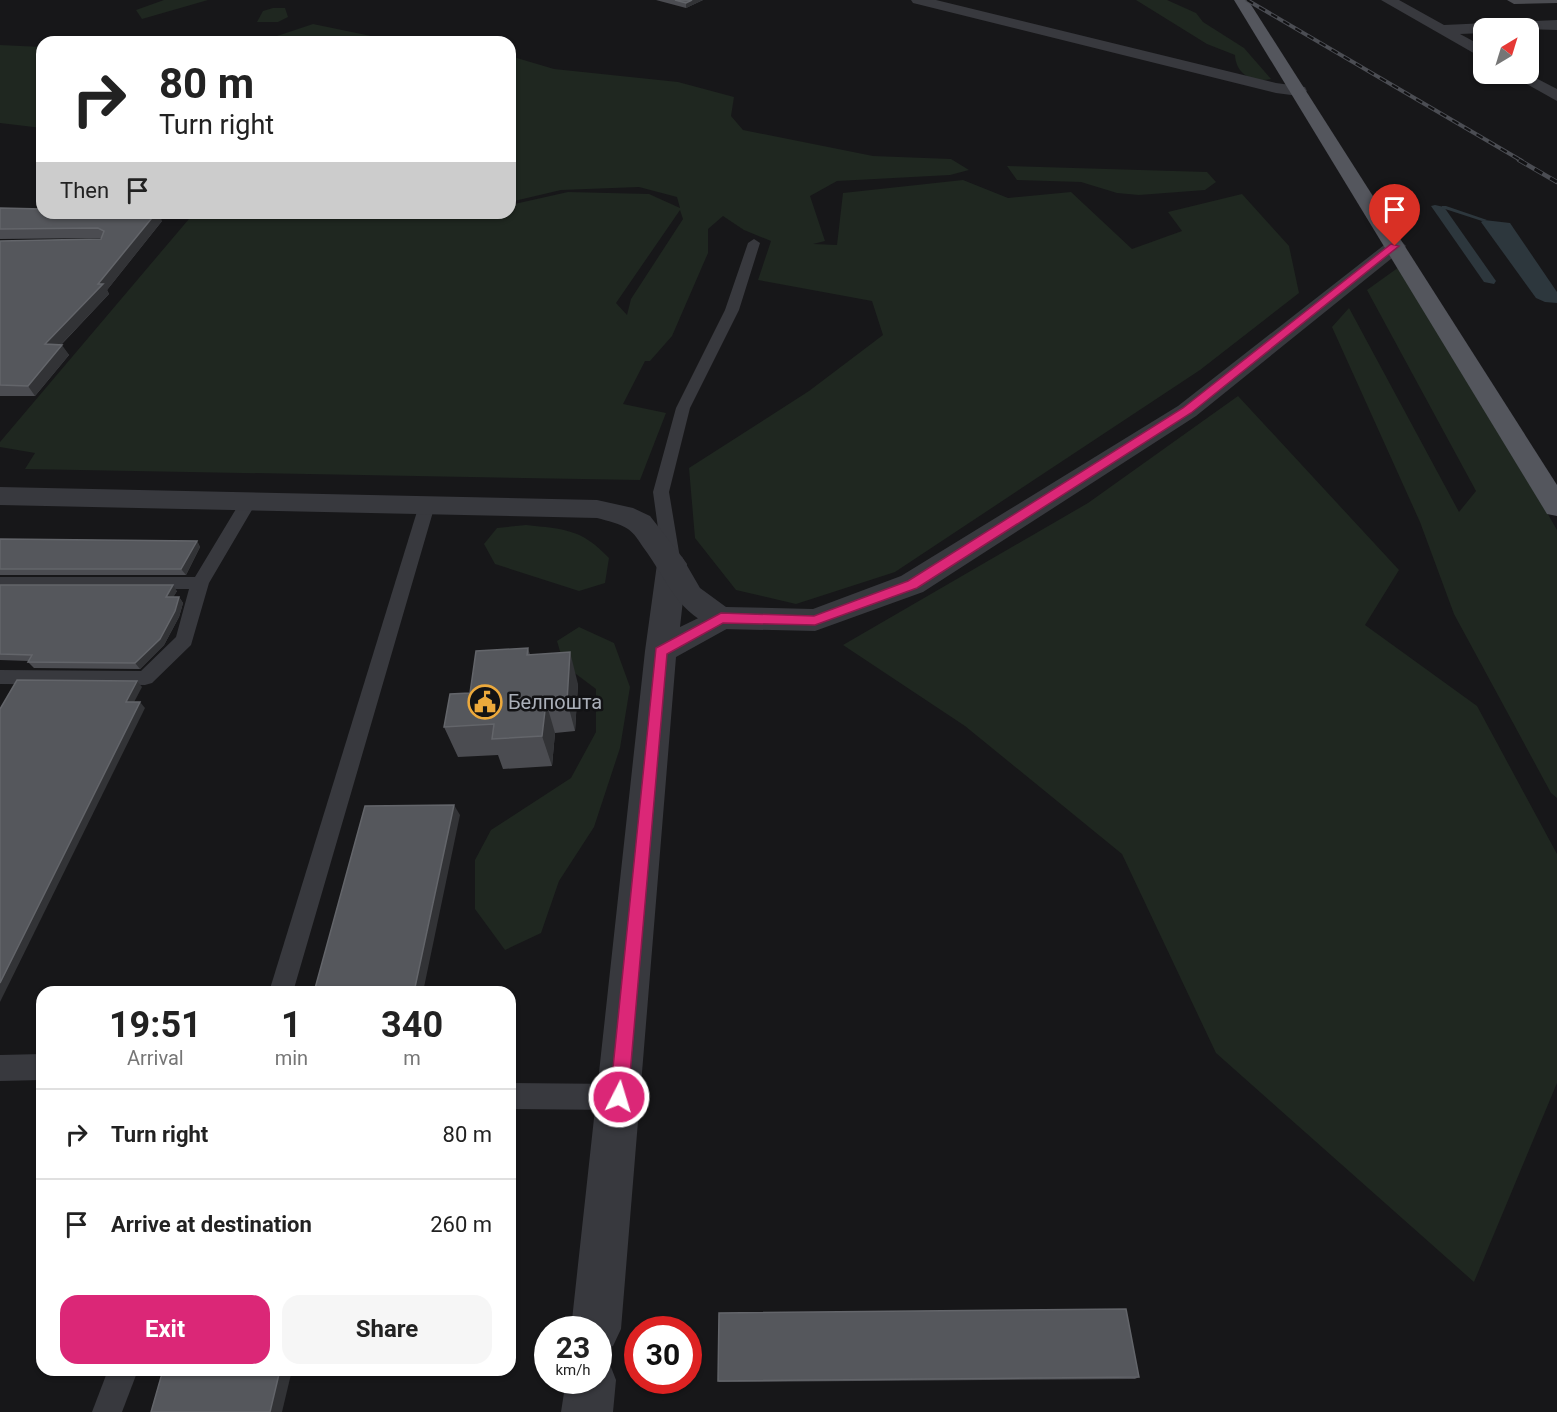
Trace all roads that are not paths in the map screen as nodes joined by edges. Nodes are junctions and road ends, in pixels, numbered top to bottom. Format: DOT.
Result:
graph roads {
  1 [pos="918,0"];
  2 [pos="1241,0"];
  3 [pos="1388,0"];
  4 [pos="1557,25"];
  5 [pos="1442,30"];
  6 [pos="1473,48"];
  7 [pos="1536,84"];
  8 [pos="1299,91"];
  9 [pos="1557,96"];
  10 [pos="754,243"];
  11 [pos="1395,246"];
  12 [pos="0,496"];
  13 [pos="248,503"];
  14 [pos="427,505"];
  15 [pos="1557,507"];
  16 [pos="672,564"];
  17 [pos="200,583"];
  18 [pos="0,584"];
  19 [pos="721,618"];
  20 [pos="661,651"];
  21 [pos="0,676"];
  22 [pos="283,986"];
  23 [pos="36,1067"];
  24 [pos="0,1068"];
  25 [pos="516,1096"];
  26 [pos="619,1097"];
  27 [pos="597,1316"];
  28 [pos="121,1376"];
  29 [pos="589,1394"];
  30 [pos="107,1412"];
  31 [pos="587,1412"];
  1 -- 8 [label="street"];
  2 -- 8 [label="main road"];
  3 -- 5 [label="street"];
  4 -- 5 [label="street"];
  5 -- 6 [label="street"];
  7 -- 9 [label="street"];
  8 -- 11 [label="main road"];
  10 -- 16 [label="lane"];
  11 -- 15 [label="main road"];
  11 -- 19 [label="street"];
  12 -- 13 [label="street"];
  13 -- 14 [label="street"];
  13 -- 17 [label="lane"];
  14 -- 16 [label="street"];
  14 -- 22 [label="lane"];
  16 -- 19 [label="street"];
  16 -- 20 [label="street"];
  17 -- 18 [label="lane"];
  17 -- 21 [label="lane"];
  19 -- 20 [label="street"];
  20 -- 26 [label="street"];
  23 -- 24 [label="lane"];
  25 -- 26 [label="lane"];
  26 -- 27 [label="street"];
  28 -- 30 [label="lane"];
  29 -- 31 [label="street"];
}
